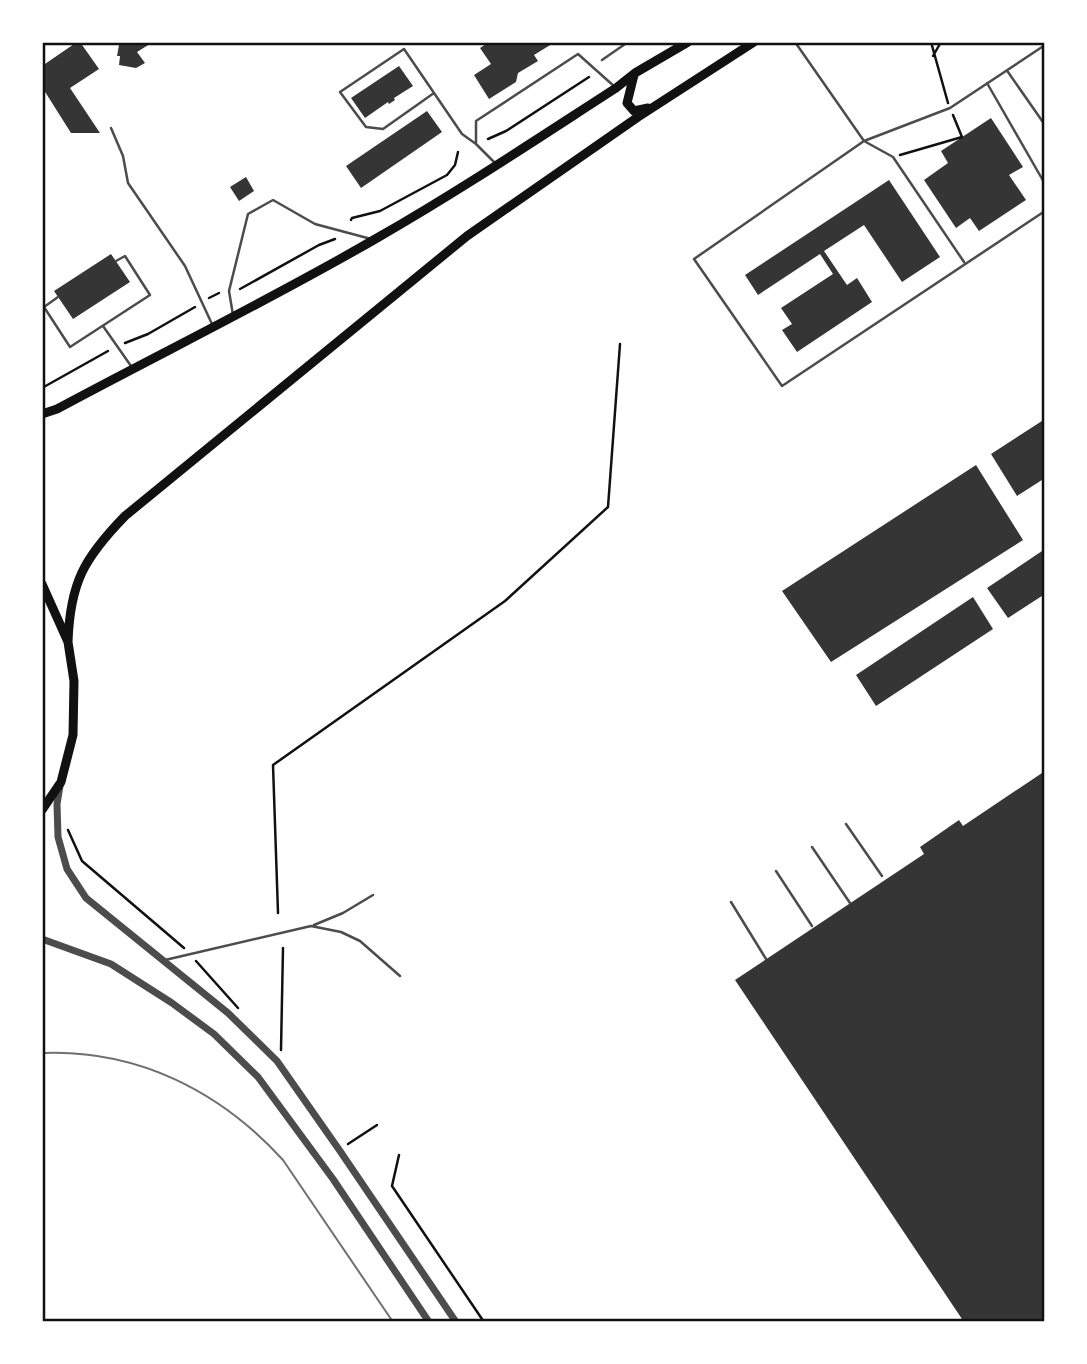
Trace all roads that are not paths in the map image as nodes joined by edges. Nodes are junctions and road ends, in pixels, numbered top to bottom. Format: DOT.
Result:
graph roads {
  1 [pos="628,42"];
  2 [pos="688,42"];
  3 [pos="754,42"];
  4 [pos="794,42"];
  5 [pos="1045,45"];
  6 [pos="601,60"];
  7 [pos="1008,72"];
  8 [pos="635,73"];
  9 [pos="987,83"];
  10 [pos="616,88"];
  11 [pos="434,93"];
  12 [pos="655,106"];
  13 [pos="1045,125"];
  14 [pos="111,128"];
  15 [pos="864,141"];
  16 [pos="476,144"];
  17 [pos="496,165"];
  18 [pos="1045,184"];
  19 [pos="1045,211"];
  20 [pos="374,240"];
  21 [pos="116,261"];
  22 [pos="964,263"];
  23 [pos="58,297"];
  24 [pos="234,316"];
  25 [pos="103,326"];
  26 [pos="214,327"];
  27 [pos="132,369"];
  28 [pos="42,414"];
  29 [pos="42,584"];
  30 [pos="68,642"];
  31 [pos="61,782"];
  32 [pos="42,810"];
  33 [pos="846,824"];
  34 [pos="812,847"];
  35 [pos="776,871"];
  36 [pos="882,876"];
  37 [pos="373,895"];
  38 [pos="731,902"];
  39 [pos="849,903"];
  40 [pos="311,926"];
  41 [pos="812,926"];
  42 [pos="42,939"];
  43 [pos="766,959"];
  44 [pos="162,960"];
  45 [pos="400,976"];
  46 [pos="429,1322"];
  47 [pos="456,1322"];
  1 -- 6 [label="lane"];
  2 -- 8 [label="main road"];
  3 -- 12 [label="main road"];
  4 -- 15 [label="lane"];
  5 -- 7 [label="lane"];
  7 -- 9 [label="lane"];
  7 -- 13 [label="lane"];
  8 -- 10 [label="main road"];
  8 -- 12 [label="main road"];
  9 -- 15 [label="lane"];
  9 -- 18 [label="lane"];
  10 -- 16 [label="lane"];
  10 -- 17 [label="main road"];
  11 -- 11 [label="lane"];
  11 -- 16 [label="lane"];
  12 -- 30 [label="main road"];
  14 -- 26 [label="lane"];
  15 -- 22 [label="lane"];
  15 -- 22 [label="lane"];
  16 -- 17 [label="lane"];
  17 -- 20 [label="main road"];
  19 -- 22 [label="lane"];
  20 -- 24 [label="main road"];
  20 -- 24 [label="lane"];
  21 -- 25 [label="lane"];
  23 -- 25 [label="lane"];
  24 -- 26 [label="main road"];
  25 -- 27 [label="lane"];
  26 -- 27 [label="main road"];
  27 -- 28 [label="main road"];
  29 -- 30 [label="main road"];
  30 -- 31 [label="main road"];
  31 -- 32 [label="main road"];
  31 -- 44 [label="street"];
  33 -- 36 [label="lane"];
  34 -- 39 [label="lane"];
  35 -- 41 [label="lane"];
  37 -- 40 [label="lane"];
  38 -- 43 [label="lane"];
  40 -- 44 [label="lane"];
  40 -- 45 [label="lane"];
  42 -- 46 [label="street"];
  44 -- 47 [label="street"];
}
